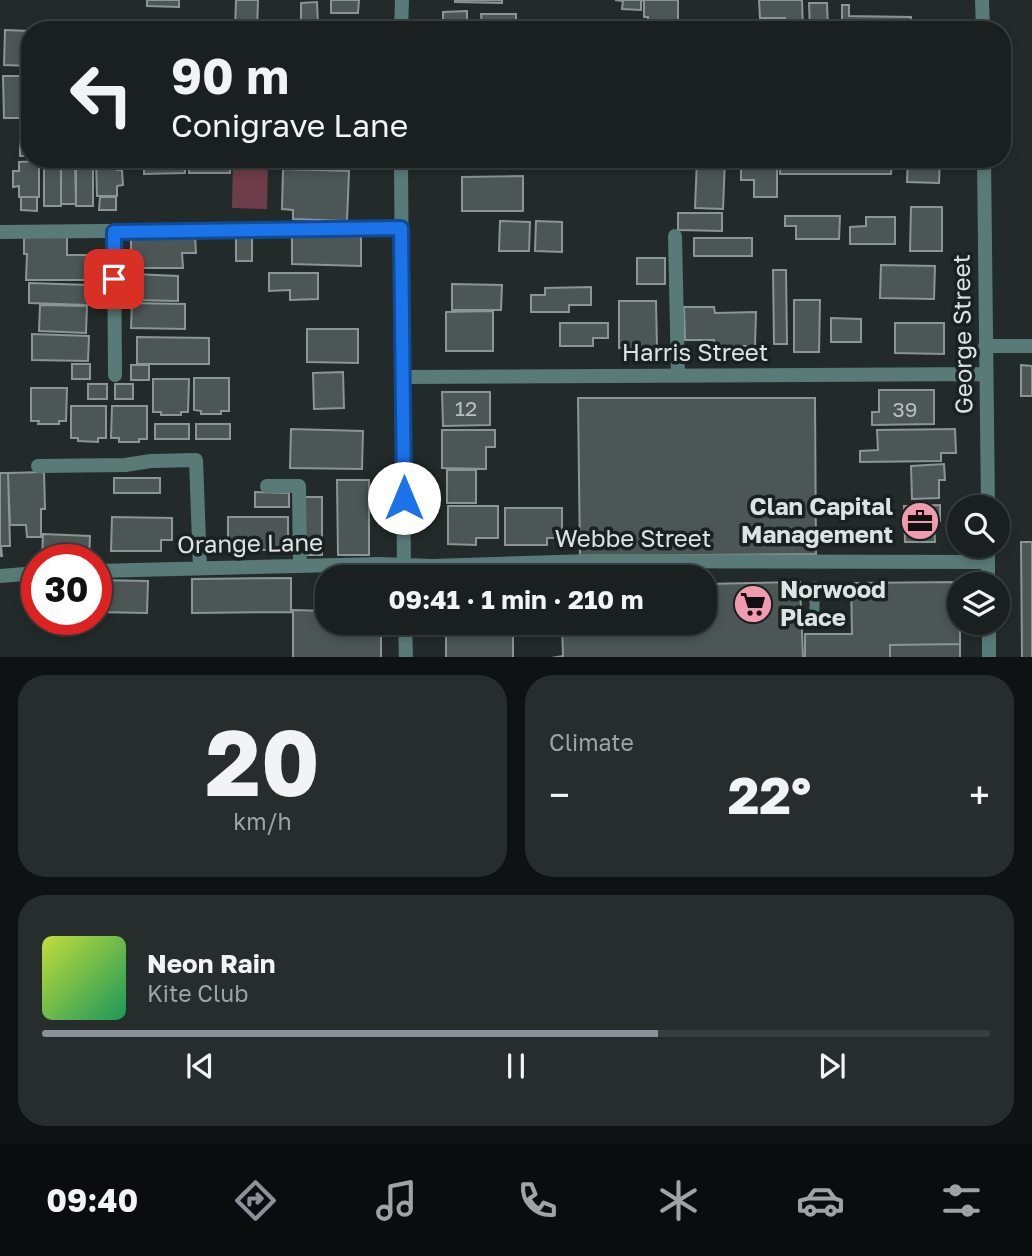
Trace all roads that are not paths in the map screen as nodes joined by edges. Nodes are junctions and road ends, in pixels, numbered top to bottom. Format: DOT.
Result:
graph roads {
  1 [pos="402,0"];
  2 [pos="982,0"];
  3 [pos="401,21"];
  4 [pos="983,21"];
  5 [pos="401,168"];
  6 [pos="984,168"];
  7 [pos="401,228"];
  8 [pos="0,232"];
  9 [pos="114,232"];
  10 [pos="675,236"];
  11 [pos="985,346"];
  12 [pos="1032,346"];
  13 [pos="986,374"];
  14 [pos="114,375"];
  15 [pos="678,376"];
  16 [pos="403,377"];
  17 [pos="38,466"];
  18 [pos="267,486"];
  19 [pos="988,495"];
  20 [pos="988,558"];
  21 [pos="607,561"];
  22 [pos="988,562"];
  23 [pos="340,565"];
  24 [pos="383,565"];
  25 [pos="404,565"];
  26 [pos="526,565"];
  27 [pos="607,565"];
  28 [pos="300,566"];
  29 [pos="315,566"];
  30 [pos="200,568"];
  31 [pos="112,571"];
  32 [pos="988,572"];
  33 [pos="21,574"];
  34 [pos="0,576"];
  35 [pos="815,586"];
  36 [pos="814,624"];
  37 [pos="405,635"];
  38 [pos="989,635"];
  39 [pos="406,657"];
  40 [pos="989,657"];
  1 -- 3 [label="street"];
  2 -- 4 [label="street"];
  5 -- 7 [label="street"];
  6 -- 11 [label="street, George Street"];
  7 -- 9 [label="street"];
  7 -- 16 [label="street"];
  8 -- 9 [label="street"];
  9 -- 14 [label="street"];
  10 -- 15 [label="street"];
  11 -- 12 [label="street"];
  11 -- 13 [label="street, George Street"];
  13 -- 15 [label="street, Harris Street"];
  13 -- 19 [label="street, George Street"];
  15 -- 16 [label="street, Harris Street"];
  16 -- 25 [label="street"];
  17 -- 30 [label="street"];
  18 -- 28 [label="street"];
  20 -- 22 [label="street"];
  21 -- 22 [label="street, Webbe Street"];
  21 -- 26 [label="street, Webbe Street"];
  21 -- 27 [label="lane"];
  22 -- 32 [label="street"];
  23 -- 24 [label="street, Orange Lane"];
  28 -- 29 [label="street, Orange Lane"];
  28 -- 30 [label="street, Orange Lane"];
  30 -- 31 [label="street, Orange Lane"];
  33 -- 34 [label="street"];
  35 -- 36 [label="lane"];
  37 -- 39 [label="street"];
  38 -- 40 [label="street"];
}
